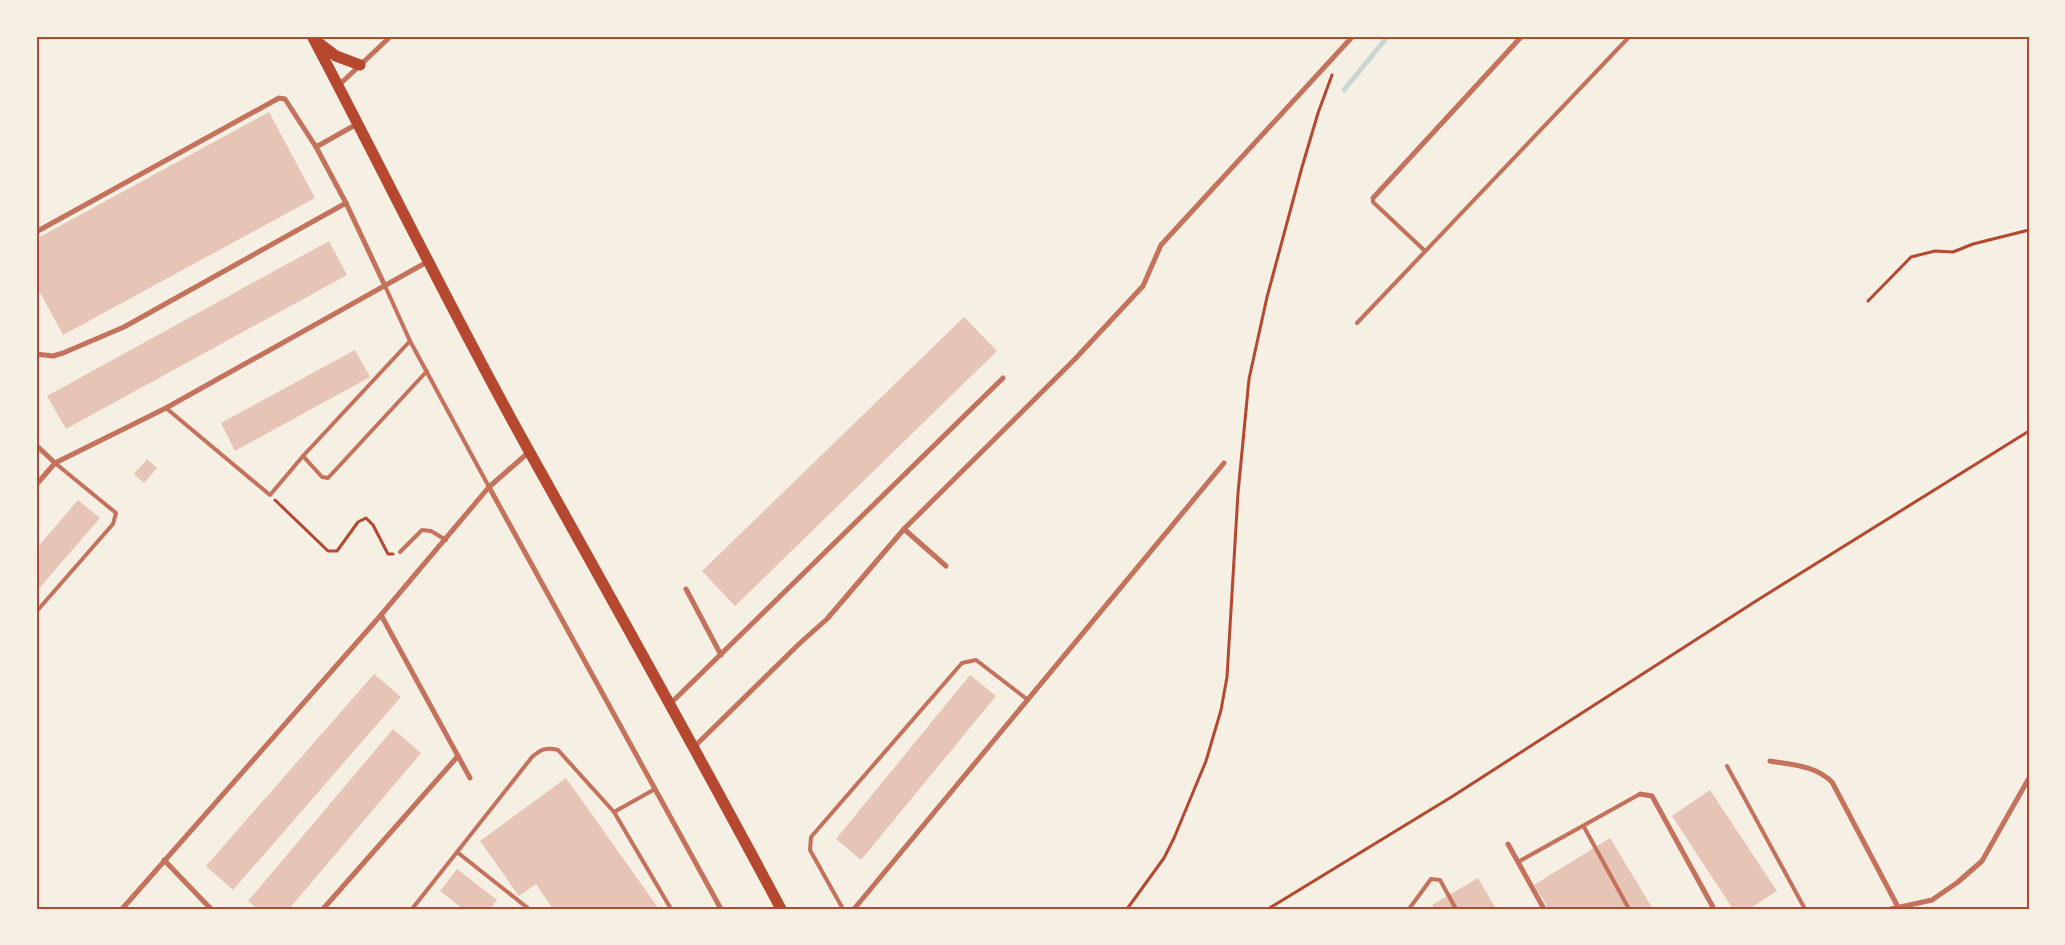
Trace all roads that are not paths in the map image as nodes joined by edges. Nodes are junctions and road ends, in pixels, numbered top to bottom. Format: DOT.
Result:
graph roads {
  1 [pos="391,36"];
  2 [pos="1353,36"];
  3 [pos="1522,36"];
  4 [pos="1630,36"];
  5 [pos="312,37"];
  6 [pos="360,65"];
  7 [pos="337,86"];
  8 [pos="357,124"];
  9 [pos="316,147"];
  10 [pos="1373,198"];
  11 [pos="346,203"];
  12 [pos="36,232"];
  13 [pos="1425,251"];
  14 [pos="427,262"];
  15 [pos="385,286"];
  16 [pos="1356,323"];
  17 [pos="410,341"];
  18 [pos="36,354"];
  19 [pos="427,370"];
  20 [pos="1003,378"];
  21 [pos="166,408"];
  22 [pos="36,445"];
  23 [pos="529,451"];
  24 [pos="303,456"];
  25 [pos="55,463"];
  26 [pos="1224,463"];
  27 [pos="36,485"];
  28 [pos="489,487"];
  29 [pos="904,528"];
  30 [pos="446,540"];
  31 [pos="400,552"];
  32 [pos="946,566"];
  33 [pos="686,589"];
  34 [pos="36,612"];
  35 [pos="381,615"];
  36 [pos="721,655"];
  37 [pos="1028,700"];
  38 [pos="671,703"];
  39 [pos="695,746"];
  40 [pos="458,756"];
  41 [pos="1770,761"];
  42 [pos="1727,766"];
  43 [pos="470,778"];
  44 [pos="2028,781"];
  45 [pos="655,788"];
  46 [pos="1640,794"];
  47 [pos="614,812"];
  48 [pos="1584,827"];
  49 [pos="1508,844"];
  50 [pos="457,852"];
  51 [pos="164,860"];
  52 [pos="1518,862"];
  53 [pos="1898,907"];
  54 [pos="122,909"];
  55 [pos="211,909"];
  56 [pos="323,909"];
  57 [pos="412,909"];
  58 [pos="529,909"];
  59 [pos="671,909"];
  60 [pos="721,909"];
  61 [pos="781,909"];
  62 [pos="843,909"];
  63 [pos="854,909"];
  64 [pos="1409,909"];
  65 [pos="1456,909"];
  66 [pos="1544,909"];
  67 [pos="1629,909"];
  68 [pos="1714,909"];
  69 [pos="1805,909"];
  70 [pos="1891,909"];
  1 -- 6 [label="street"];
  2 -- 29 [label="street"];
  3 -- 10 [label="street"];
  4 -- 13 [label="lane"];
  5 -- 6 [label="main road"];
  5 -- 7 [label="main road"];
  6 -- 7 [label="street"];
  7 -- 8 [label="main road"];
  8 -- 9 [label="street"];
  8 -- 14 [label="main road"];
  9 -- 11 [label="street"];
  9 -- 12 [label="street"];
  10 -- 13 [label="lane"];
  11 -- 15 [label="street"];
  11 -- 18 [label="street"];
  13 -- 16 [label="lane"];
  14 -- 15 [label="street"];
  14 -- 23 [label="main road"];
  15 -- 17 [label="lane"];
  15 -- 21 [label="street"];
  17 -- 19 [label="lane"];
  17 -- 24 [label="lane"];
  19 -- 24 [label="lane"];
  19 -- 28 [label="lane"];
  20 -- 36 [label="street"];
  21 -- 24 [label="lane"];
  21 -- 25 [label="street"];
  22 -- 25 [label="street"];
  23 -- 28 [label="street"];
  23 -- 38 [label="main road"];
  25 -- 27 [label="street"];
  25 -- 34 [label="lane"];
  26 -- 37 [label="street"];
  28 -- 30 [label="street"];
  28 -- 45 [label="street"];
  29 -- 32 [label="street"];
  29 -- 39 [label="street"];
  30 -- 31 [label="lane"];
  30 -- 35 [label="street"];
  33 -- 36 [label="street"];
  35 -- 40 [label="street"];
  35 -- 51 [label="street"];
  36 -- 38 [label="street"];
  37 -- 62 [label="lane"];
  37 -- 63 [label="street"];
  38 -- 39 [label="main road"];
  39 -- 61 [label="main road"];
  40 -- 43 [label="street"];
  40 -- 56 [label="street"];
  41 -- 53 [label="street"];
  42 -- 69 [label="lane"];
  44 -- 53 [label="street"];
  45 -- 47 [label="lane"];
  45 -- 60 [label="street"];
  46 -- 48 [label="lane"];
  46 -- 68 [label="street"];
  47 -- 50 [label="lane"];
  47 -- 59 [label="lane"];
  48 -- 52 [label="lane"];
  48 -- 67 [label="lane"];
  49 -- 52 [label="street"];
  50 -- 57 [label="lane"];
  50 -- 58 [label="lane"];
  51 -- 54 [label="street"];
  51 -- 55 [label="street"];
  52 -- 66 [label="street"];
  53 -- 70 [label="street"];
  64 -- 65 [label="lane"];
}
